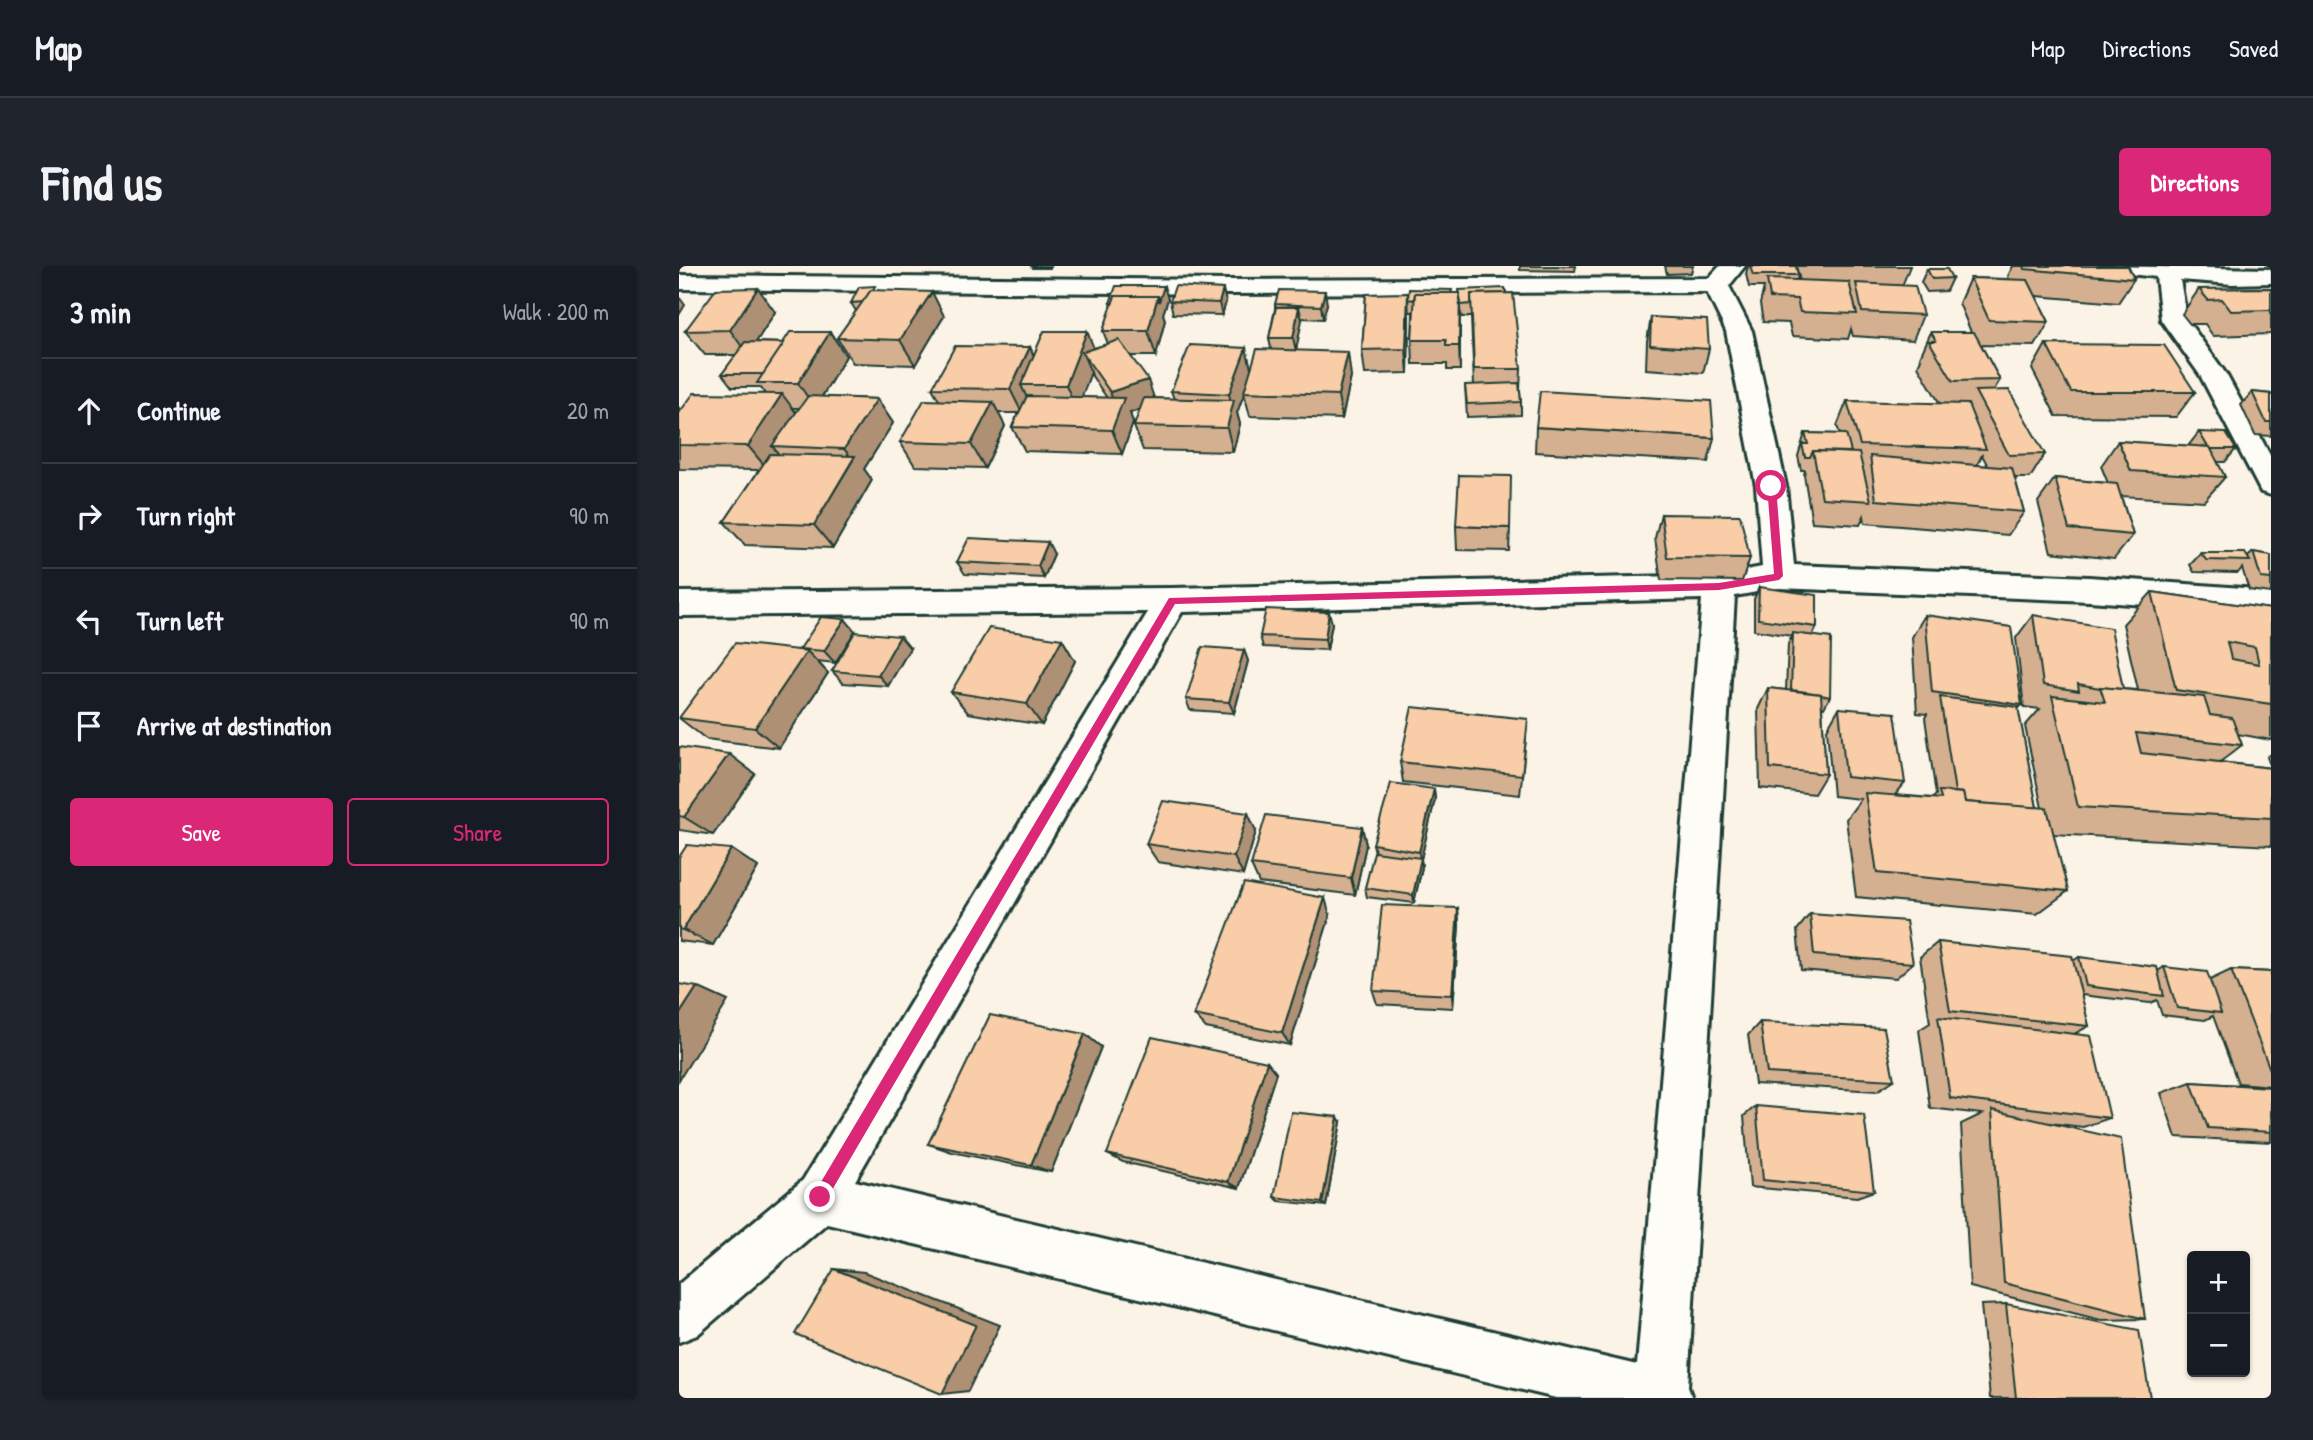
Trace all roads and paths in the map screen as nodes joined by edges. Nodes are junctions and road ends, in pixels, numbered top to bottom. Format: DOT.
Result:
graph roads {
  1 [pos="2112,266"];
  2 [pos="2167,272"];
  3 [pos="1725,276"];
  4 [pos="2271,276"];
  5 [pos="679,282"];
  6 [pos="2271,485"];
  7 [pos="1779,576"];
  8 [pos="1719,587"];
  9 [pos="1172,600"];
  10 [pos="2271,602"];
  11 [pos="679,604"];
  12 [pos="820,1197"];
  13 [pos="679,1317"];
  14 [pos="1663,1398"];
  1 -- 2 [label="street"];
  2 -- 4 [label="street"];
  2 -- 6 [label="street"];
  3 -- 5 [label="street"];
  3 -- 7 [label="street"];
  7 -- 8 [label="street"];
  7 -- 10 [label="street"];
  8 -- 9 [label="street"];
  8 -- 14 [label="street"];
  9 -- 11 [label="street"];
  9 -- 12 [label="street"];
  12 -- 13 [label="street"];
  12 -- 14 [label="street"];
}
